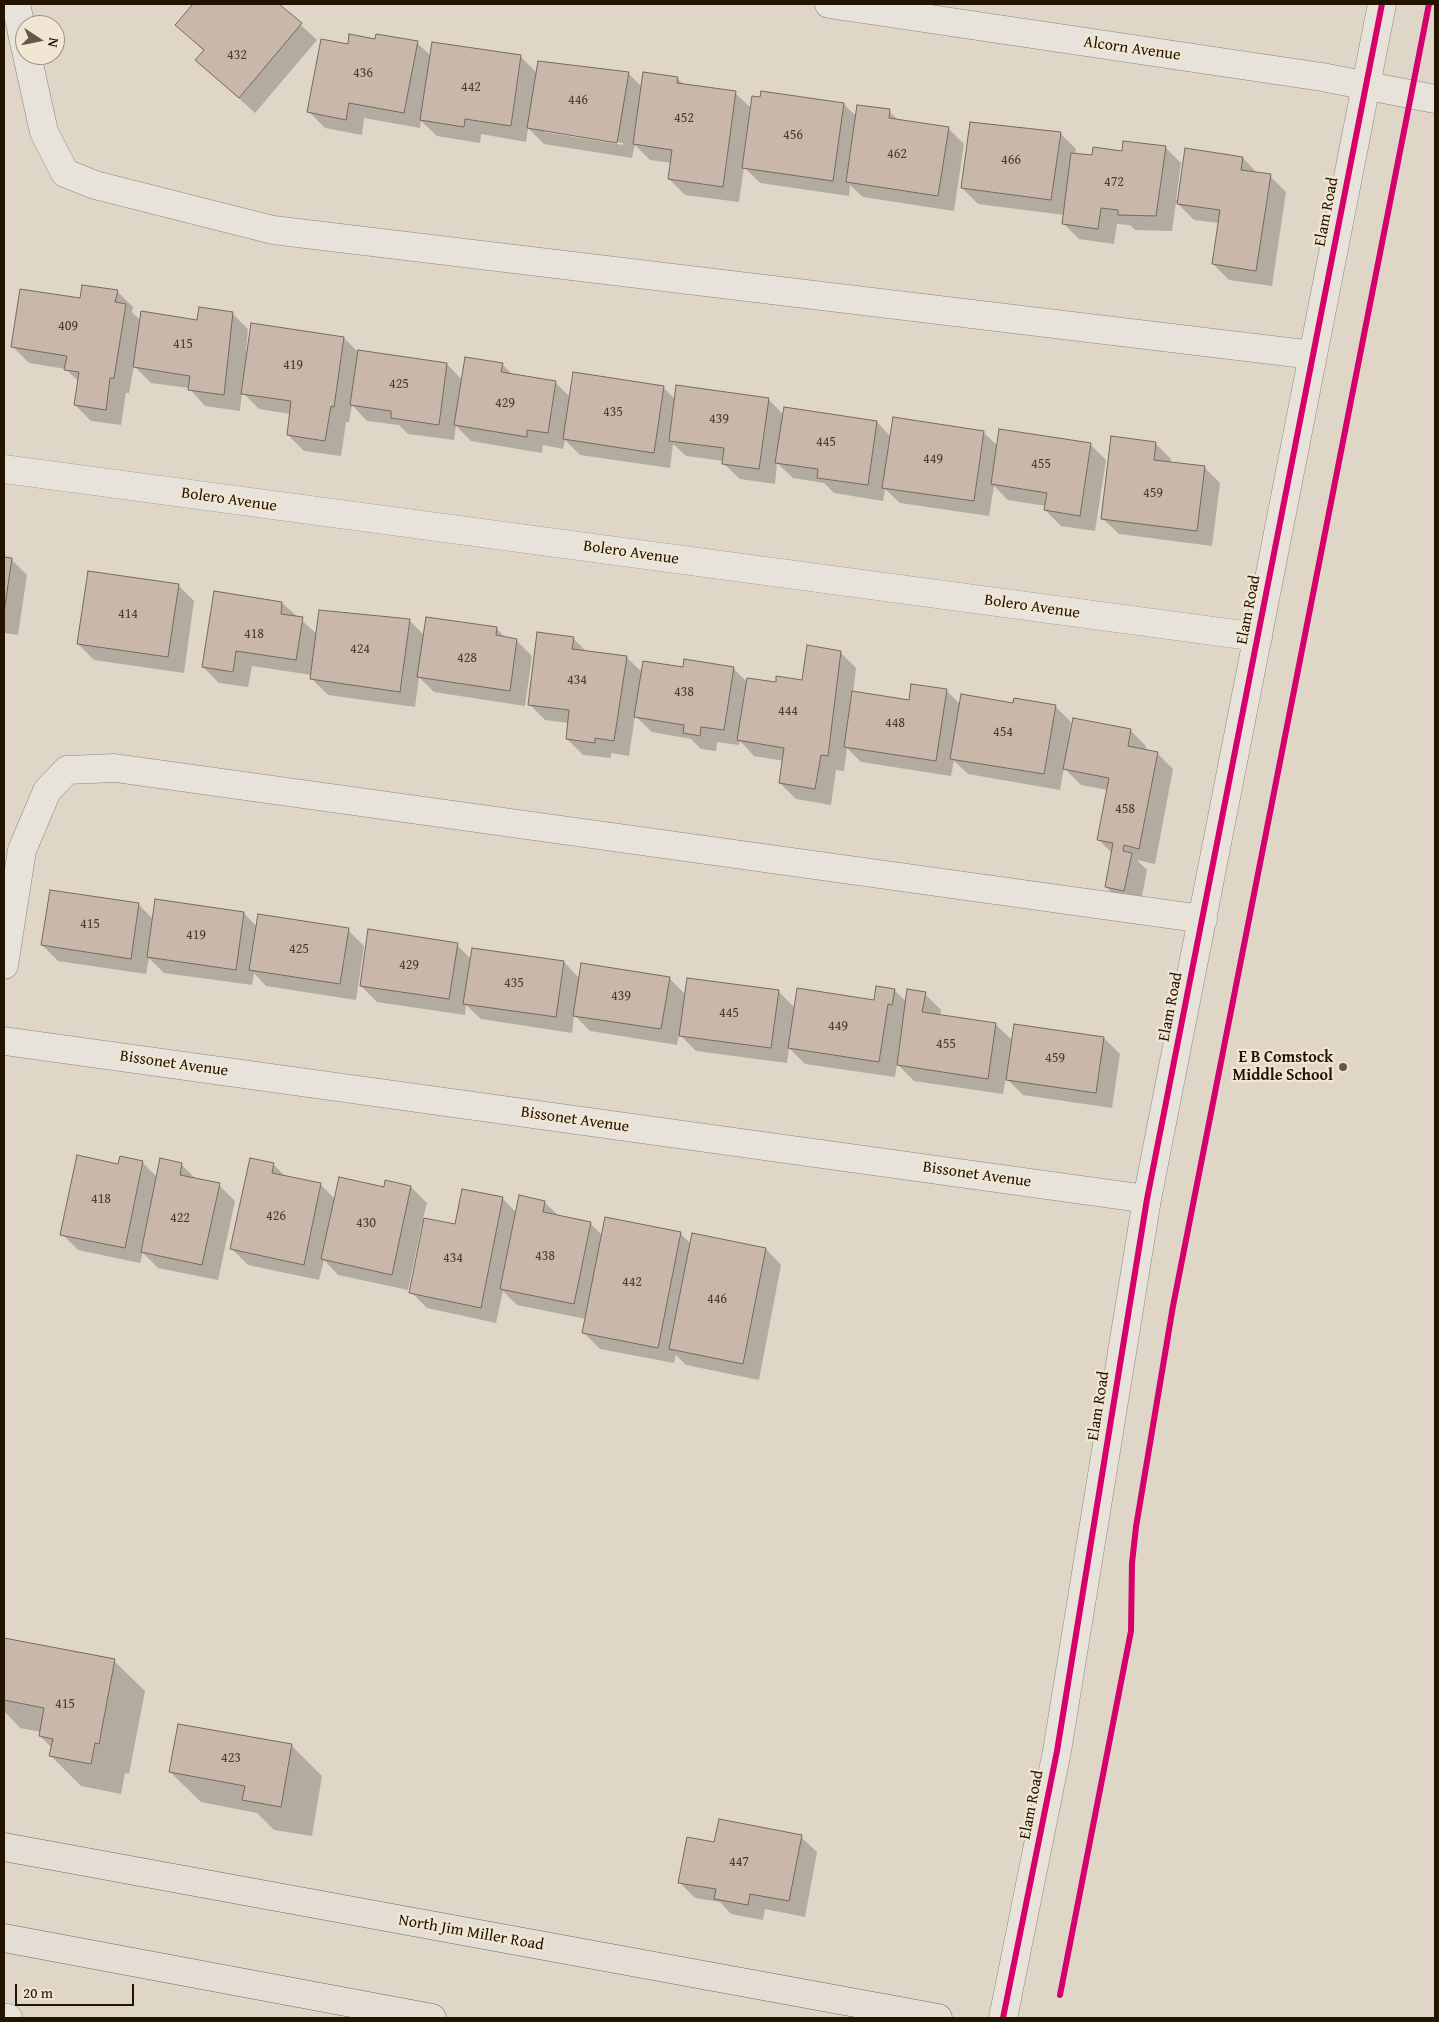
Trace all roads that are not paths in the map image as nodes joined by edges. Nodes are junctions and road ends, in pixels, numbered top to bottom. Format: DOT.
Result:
graph roads {
  1 [pos="829,4"];
  2 [pos="1382,4"];
  3 [pos="29,65"];
  4 [pos="1366,86"];
  5 [pos="1435,99"];
  6 [pos="1313,355"];
  7 [pos="4,469"];
  8 [pos="1258,637"];
  9 [pos="1203,919"];
  10 [pos="4,965"];
  11 [pos="4,1041"];
  12 [pos="1147,1199"];
  13 [pos="4,1847"];
  14 [pos="4,1938"];
  15 [pos="4,2018"];
  16 [pos="8,2018"];
  17 [pos="432,2018"];
  18 [pos="938,2018"];
  19 [pos="1003,2018"];
  1 -- 4 [label="street, Alcorn Avenue"];
  2 -- 4 [label="street, Elam Road"];
  3 -- 6 [label="street"];
  4 -- 5 [label="street, Alcorn Avenue"];
  4 -- 6 [label="street, Elam Road"];
  6 -- 8 [label="street, Elam Road"];
  7 -- 8 [label="street, Bolero Avenue"];
  8 -- 9 [label="street, Elam Road"];
  9 -- 10 [label="street"];
  9 -- 12 [label="street, Elam Road"];
  11 -- 12 [label="street, Bissonet Avenue"];
  12 -- 19 [label="street, Elam Road"];
  13 -- 18 [label="main road, North Jim Miller Road"];
  14 -- 17 [label="main road"];
  15 -- 16 [label="street"];
}
